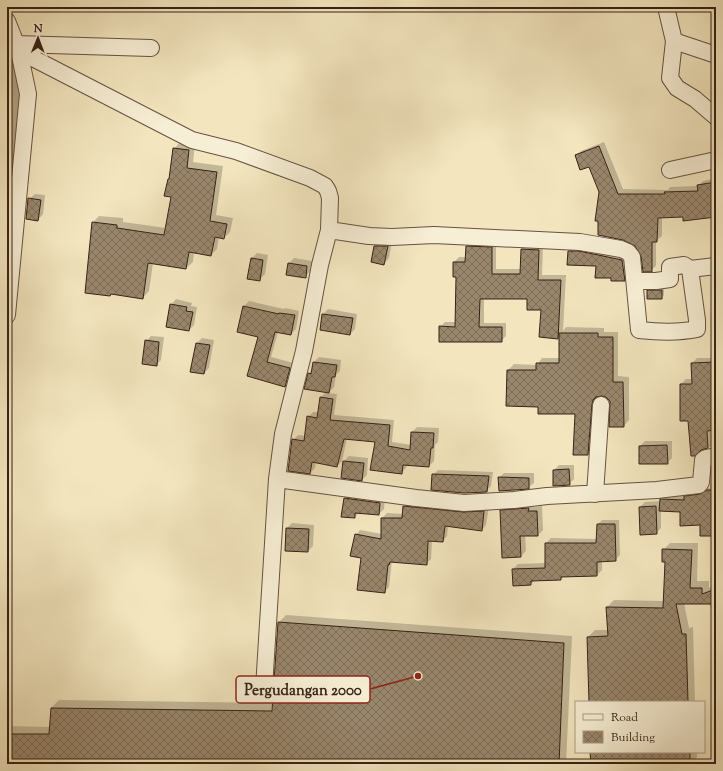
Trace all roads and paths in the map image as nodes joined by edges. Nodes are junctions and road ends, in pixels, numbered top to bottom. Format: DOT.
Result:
graph roads {
  1 [pos="666,7"];
  2 [pos="7,21"];
  3 [pos="674,41"];
  4 [pos="14,48"];
  5 [pos="151,48"];
  6 [pos="716,55"];
  7 [pos="716,117"];
  8 [pos="716,160"];
  9 [pos="670,170"];
  10 [pos="329,230"];
  11 [pos="716,266"];
  12 [pos="690,268"];
  13 [pos="635,281"];
  14 [pos="7,315"];
  15 [pos="601,405"];
  16 [pos="716,456"];
  17 [pos="277,479"];
  18 [pos="595,494"];
  19 [pos="264,688"];
  1 -- 3 [label="street"];
  2 -- 4 [label="street"];
  3 -- 6 [label="street"];
  3 -- 7 [label="street"];
  4 -- 5 [label="street"];
  4 -- 10 [label="street"];
  4 -- 14 [label="street"];
  8 -- 9 [label="street"];
  10 -- 13 [label="street"];
  10 -- 17 [label="street"];
  11 -- 12 [label="street"];
  12 -- 13 [label="street"];
  12 -- 13 [label="street"];
  15 -- 18 [label="street"];
  16 -- 18 [label="street"];
  17 -- 18 [label="street"];
  17 -- 19 [label="street"];
}
